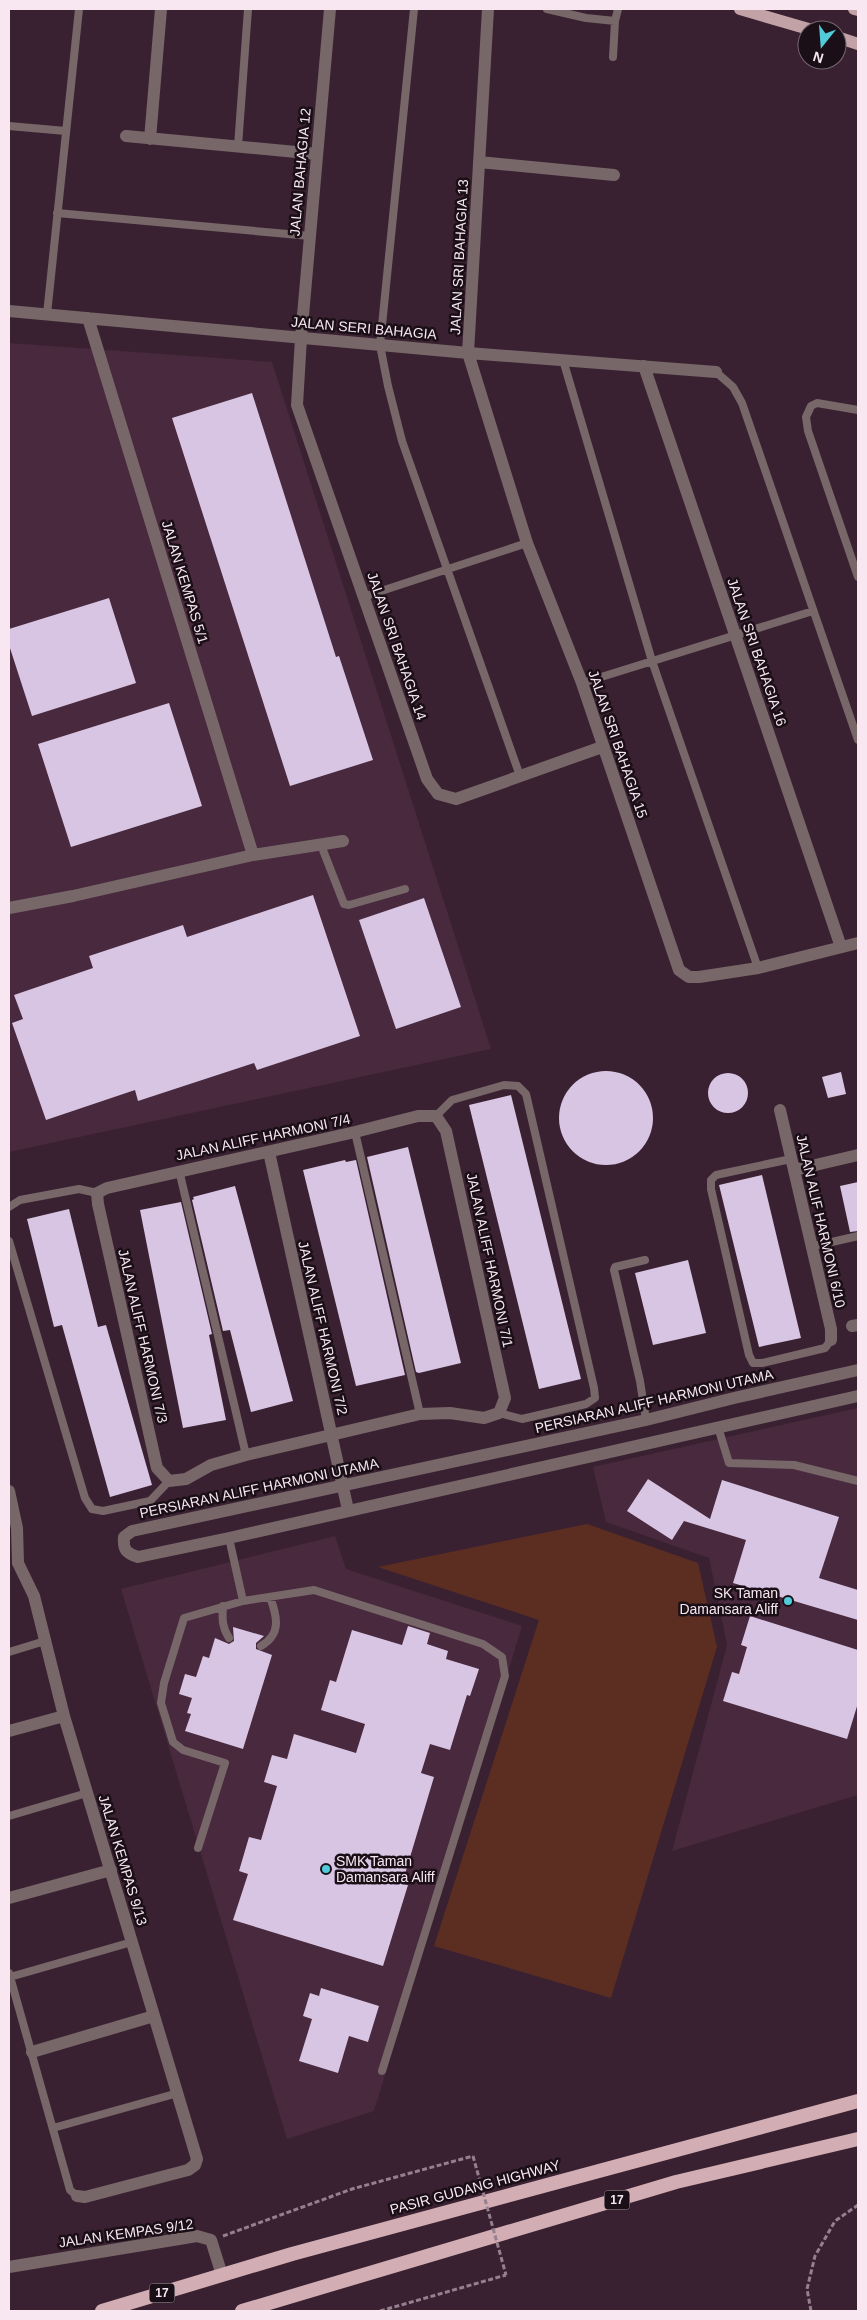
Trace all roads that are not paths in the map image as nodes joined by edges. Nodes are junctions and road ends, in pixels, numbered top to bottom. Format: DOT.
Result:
graph roads {
  1 [pos="79,9"];
  2 [pos="161,9"];
  3 [pos="248,9"];
  4 [pos="330,9"];
  5 [pos="414,9"];
  6 [pos="488,9"];
  7 [pos="547,9"];
  8 [pos="618,9"];
  9 [pos="740,9"];
  10 [pos="854,9"];
  11 [pos="858,10"];
  12 [pos="615,21"];
  13 [pos="797,26"];
  14 [pos="613,57"];
  15 [pos="9,126"];
  16 [pos="66,131"];
  17 [pos="126,136"];
  18 [pos="150,139"];
  19 [pos="238,146"];
  20 [pos="317,154"];
  21 [pos="479,162"];
  22 [pos="614,175"];
  23 [pos="57,213"];
  24 [pos="310,236"];
  25 [pos="9,311"];
  26 [pos="47,314"];
  27 [pos="88,318"];
  28 [pos="301,338"];
  29 [pos="380,344"];
  30 [pos="468,353"];
  31 [pos="563,360"];
  32 [pos="644,366"];
  33 [pos="716,372"];
  34 [pos="858,410"];
  35 [pos="527,543"];
  36 [pos="447,569"];
  37 [pos="858,577"];
  38 [pos="363,597"];
  39 [pos="813,611"];
  40 [pos="736,636"];
  41 [pos="652,661"];
  42 [pos="582,683"];
  43 [pos="858,740"];
  44 [pos="602,747"];
  45 [pos="520,776"];
  46 [pos="343,841"];
  47 [pos="321,845"];
  48 [pos="253,855"];
  49 [pos="405,889"];
  50 [pos="9,908"];
  51 [pos="858,943"];
  52 [pos="841,947"];
  53 [pos="758,968"];
  54 [pos="780,1110"];
  55 [pos="436,1116"];
  56 [pos="355,1132"];
  57 [pos="268,1152"];
  58 [pos="858,1155"];
  59 [pos="793,1164"];
  60 [pos="179,1170"];
  61 [pos="97,1193"];
  62 [pos="9,1207"];
  63 [pos="858,1236"];
  64 [pos="9,1240"];
  65 [pos="810,1247"];
  66 [pos="645,1260"];
  67 [pos="831,1340"];
  68 [pos="858,1370"];
  69 [pos="858,1396"];
  70 [pos="499,1413"];
  71 [pos="420,1414"];
  72 [pos="646,1420"];
  73 [pos="718,1427"];
  74 [pos="332,1434"];
  75 [pos="246,1454"];
  76 [pos="169,1481"];
  77 [pos="858,1481"];
  78 [pos="343,1485"];
  79 [pos="9,1492"];
  80 [pos="348,1510"];
  81 [pos="229,1538"];
  82 [pos="14,1564"];
  83 [pos="270,1597"];
  84 [pos="243,1601"];
  85 [pos="223,1606"];
  86 [pos="229,1638"];
  87 [pos="45,1641"];
  88 [pos="261,1646"];
  89 [pos="9,1652"];
  90 [pos="64,1716"];
  91 [pos="9,1731"];
  92 [pos="87,1793"];
  93 [pos="9,1816"];
  94 [pos="198,1848"];
  95 [pos="111,1870"];
  96 [pos="9,1898"];
  97 [pos="132,1942"];
  98 [pos="9,1975"];
  99 [pos="154,2016"];
  100 [pos="32,2052"];
  101 [pos="382,2071"];
  102 [pos="178,2093"];
  103 [pos="858,2101"];
  104 [pos="53,2128"];
  105 [pos="858,2139"];
  106 [pos="77,2196"];
  107 [pos="9,2267"];
  108 [pos="222,2275"];
  109 [pos="279,2306"];
  110 [pos="102,2311"];
  111 [pos="242,2311"];
  1 -- 16 [label="lane"];
  2 -- 18 [label="street"];
  3 -- 19 [label="lane"];
  4 -- 20 [label="street, JALAN BAHAGIA 12"];
  5 -- 29 [label="lane"];
  6 -- 21 [label="street, JALAN SRI BAHAGIA 13"];
  7 -- 12 [label="lane"];
  8 -- 12 [label="lane"];
  9 -- 13 [label="main road"];
  10 -- 11 [label="main road"];
  12 -- 14 [label="lane"];
  15 -- 16 [label="lane"];
  16 -- 23 [label="lane"];
  17 -- 18 [label="street"];
  18 -- 19 [label="street"];
  19 -- 20 [label="street"];
  20 -- 24 [label="street, JALAN BAHAGIA 12"];
  21 -- 22 [label="street, JALAN SRI BAHAGIA 13"];
  21 -- 30 [label="street, JALAN SRI BAHAGIA 13"];
  23 -- 24 [label="lane"];
  23 -- 26 [label="lane"];
  24 -- 28 [label="street, JALAN BAHAGIA 12"];
  25 -- 26 [label="street, JALAN SERI BAHAGIA"];
  26 -- 27 [label="street, JALAN SERI BAHAGIA"];
  27 -- 28 [label="street, JALAN SERI BAHAGIA"];
  27 -- 48 [label="street, JALAN KEMPAS 5/1"];
  28 -- 29 [label="street, JALAN SERI BAHAGIA"];
  28 -- 38 [label="street, JALAN SRI BAHAGIA 14"];
  29 -- 30 [label="street, JALAN SERI BAHAGIA"];
  29 -- 36 [label="lane"];
  30 -- 31 [label="street, JALAN SERI BAHAGIA"];
  30 -- 35 [label="street, JALAN SRI BAHAGIA 15"];
  31 -- 32 [label="street, JALAN SERI BAHAGIA"];
  31 -- 41 [label="lane"];
  32 -- 33 [label="street, JALAN SERI BAHAGIA"];
  32 -- 40 [label="street, JALAN SRI BAHAGIA 16"];
  33 -- 39 [label="lane"];
  34 -- 37 [label="lane"];
  35 -- 36 [label="lane"];
  35 -- 42 [label="street, JALAN SRI BAHAGIA 15"];
  36 -- 38 [label="lane"];
  36 -- 45 [label="lane"];
  38 -- 45 [label="street, JALAN SRI BAHAGIA 14"];
  39 -- 40 [label="lane"];
  39 -- 43 [label="lane"];
  40 -- 41 [label="lane"];
  40 -- 52 [label="street, JALAN SRI BAHAGIA 16"];
  41 -- 42 [label="lane"];
  41 -- 53 [label="lane"];
  42 -- 44 [label="street, JALAN SRI BAHAGIA 15"];
  44 -- 45 [label="street, JALAN SRI BAHAGIA 14"];
  44 -- 53 [label="street, JALAN SRI BAHAGIA 15"];
  46 -- 47 [label="street"];
  47 -- 48 [label="street"];
  47 -- 49 [label="lane"];
  48 -- 50 [label="street"];
  51 -- 52 [label="street, JALAN SRI BAHAGIA 15"];
  52 -- 53 [label="street, JALAN SRI BAHAGIA 15"];
  54 -- 59 [label="street, JALAN ALIF HARMONI 6/10"];
  55 -- 56 [label="street, JALAN ALIFF HARMONI 7/4"];
  55 -- 70 [label="street, JALAN ALIFF HARMONI 7/1"];
  55 -- 70 [label="lane"];
  56 -- 57 [label="street, JALAN ALIFF HARMONI 7/4"];
  56 -- 71 [label="lane"];
  57 -- 60 [label="street, JALAN ALIFF HARMONI 7/4"];
  57 -- 74 [label="street, JALAN ALIFF HARMONI 7/2"];
  58 -- 59 [label="street"];
  59 -- 65 [label="street, JALAN ALIF HARMONI 6/10"];
  59 -- 67 [label="lane"];
  60 -- 61 [label="street, JALAN ALIFF HARMONI 7/4"];
  60 -- 75 [label="lane"];
  61 -- 62 [label="lane"];
  61 -- 76 [label="street, JALAN ALIFF HARMONI 7/3"];
  63 -- 65 [label="lane"];
  64 -- 76 [label="lane"];
  65 -- 67 [label="street, JALAN ALIF HARMONI 6/10"];
  66 -- 72 [label="lane"];
  68 -- 72 [label="street, PERSIARAN ALIFF HARMONI UTAMA"];
  69 -- 73 [label="street, PERSIARAN ALIFF HARMONI UTAMA"];
  70 -- 71 [label="street"];
  71 -- 74 [label="street"];
  72 -- 78 [label="street, PERSIARAN ALIFF HARMONI UTAMA"];
  73 -- 77 [label="lane"];
  73 -- 80 [label="street, PERSIARAN ALIFF HARMONI UTAMA"];
  74 -- 75 [label="street"];
  74 -- 78 [label="street, JALAN ALIFF HARMONI 7/2"];
  75 -- 76 [label="street"];
  78 -- 80 [label="street, JALAN ALIFF HARMONI 7/2"];
  78 -- 81 [label="street, PERSIARAN ALIFF HARMONI UTAMA"];
  79 -- 82 [label="street"];
  80 -- 81 [label="street, PERSIARAN ALIFF HARMONI UTAMA"];
  81 -- 84 [label="lane"];
  82 -- 87 [label="street, JALAN KEMPAS 9/13"];
  83 -- 84 [label="lane"];
  83 -- 88 [label="lane"];
  83 -- 101 [label="lane"];
  84 -- 85 [label="lane"];
  85 -- 86 [label="lane"];
  85 -- 94 [label="lane"];
  87 -- 89 [label="lane"];
  87 -- 90 [label="street, JALAN KEMPAS 9/13"];
  90 -- 91 [label="street"];
  90 -- 92 [label="street, JALAN KEMPAS 9/13"];
  92 -- 93 [label="lane"];
  92 -- 95 [label="street, JALAN KEMPAS 9/13"];
  95 -- 96 [label="street"];
  95 -- 97 [label="street, JALAN KEMPAS 9/13"];
  97 -- 98 [label="lane"];
  97 -- 99 [label="street, JALAN KEMPAS 9/13"];
  98 -- 100 [label="lane"];
  99 -- 100 [label="street"];
  99 -- 102 [label="street, JALAN KEMPAS 9/13"];
  100 -- 104 [label="lane"];
  102 -- 104 [label="lane"];
  102 -- 106 [label="street, JALAN KEMPAS 9/13"];
  103 -- 108 [label="highway, PASIR GUDANG HIGHWAY / 17"];
  104 -- 106 [label="lane"];
  105 -- 109 [label="highway, 17"];
  107 -- 108 [label="street, JALAN KEMPAS 9/12"];
  108 -- 110 [label="highway, PASIR GUDANG HIGHWAY / 17"];
  109 -- 111 [label="highway, 17"];
}
